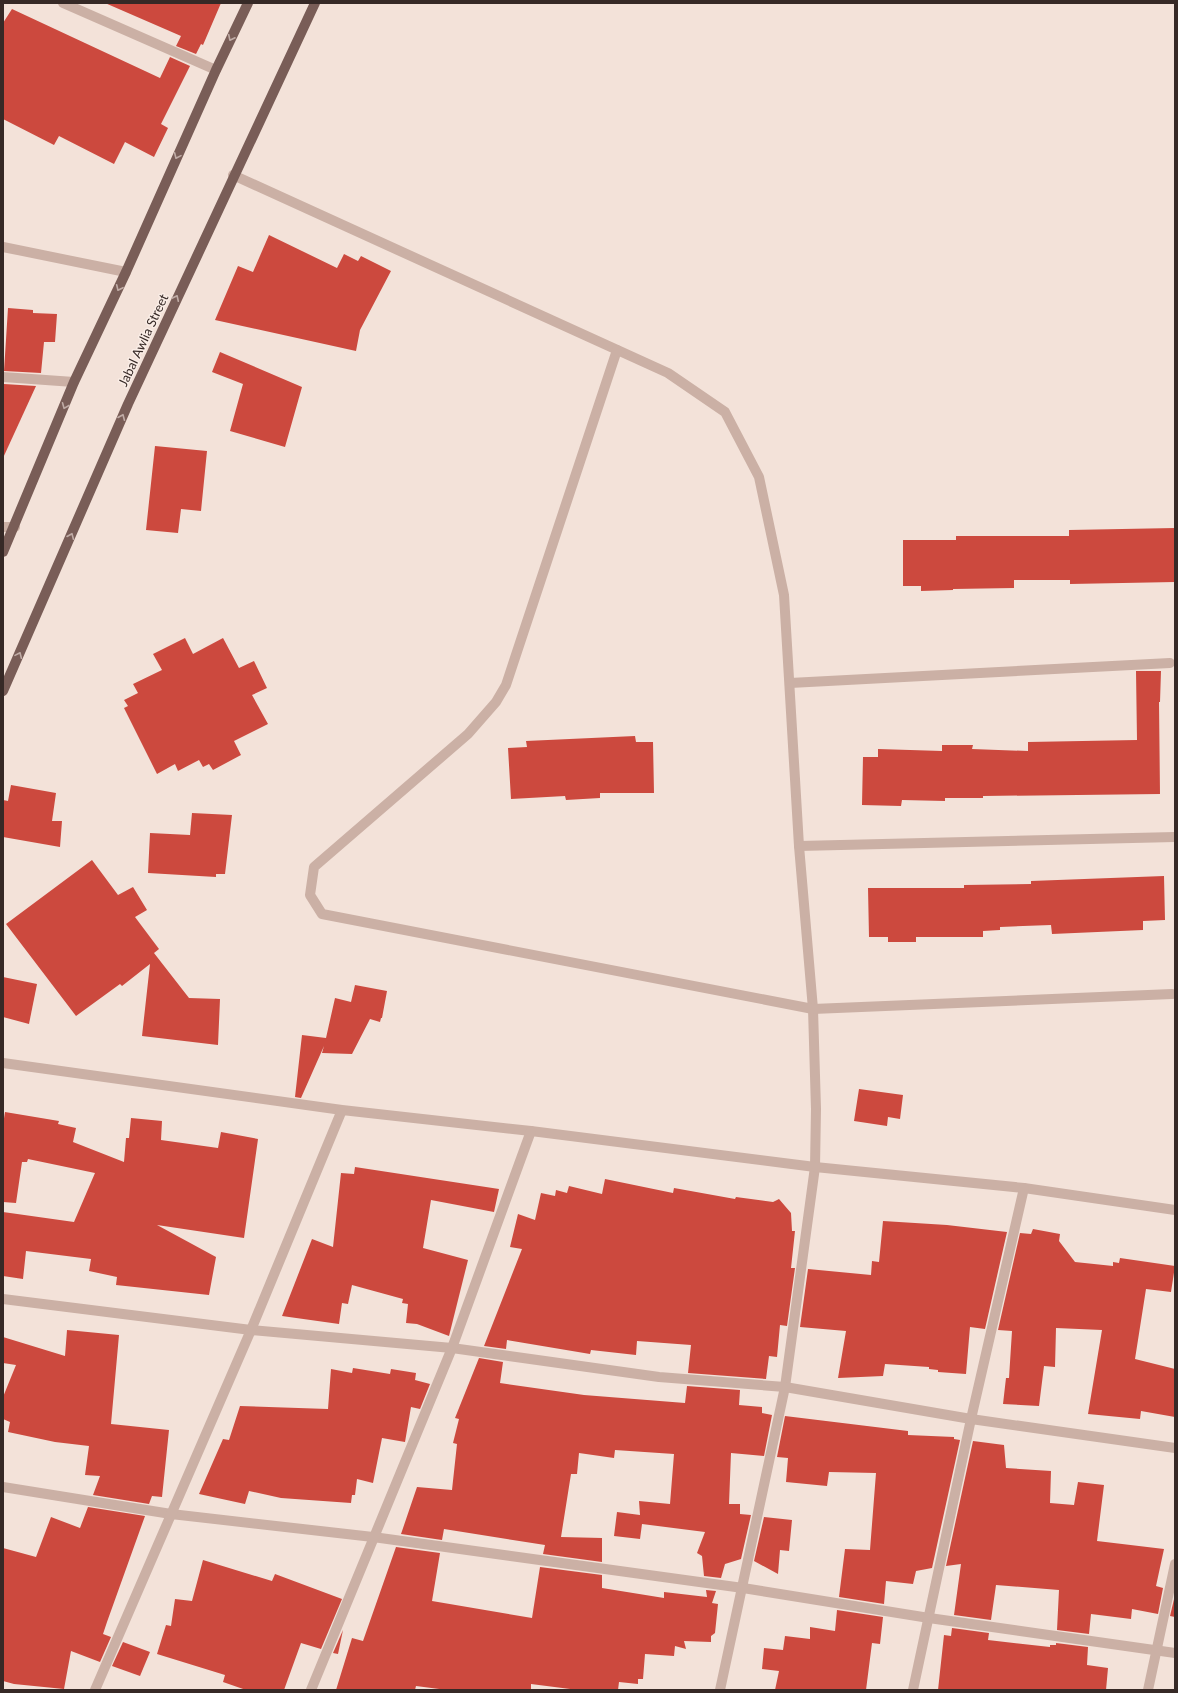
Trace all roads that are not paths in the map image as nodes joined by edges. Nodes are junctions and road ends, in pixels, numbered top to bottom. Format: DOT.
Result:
graph roads {
  1 [pos="63,3"];
  2 [pos="248,3"];
  3 [pos="315,3"];
  4 [pos="216,70"];
  5 [pos="234,175"];
  6 [pos="3,246"];
  7 [pos="126,272"];
  8 [pos="617,350"];
  9 [pos="3,377"];
  10 [pos="74,382"];
  11 [pos="3,527"];
  12 [pos="15,527"];
  13 [pos="3,552"];
  14 [pos="1170,663"];
  15 [pos="790,682"];
  16 [pos="3,691"];
  17 [pos="1175,836"];
  18 [pos="799,846"];
  19 [pos="1172,994"];
  20 [pos="813,1009"];
  21 [pos="3,1063"];
  22 [pos="342,1110"];
  23 [pos="531,1131"];
  24 [pos="815,1167"];
  25 [pos="1024,1188"];
  26 [pos="1175,1210"];
  27 [pos="3,1299"];
  28 [pos="251,1330"];
  29 [pos="452,1348"];
  30 [pos="785,1387"];
  31 [pos="971,1419"];
  32 [pos="1175,1448"];
  33 [pos="3,1487"];
  34 [pos="171,1514"];
  35 [pos="373,1537"];
  36 [pos="1175,1564"];
  37 [pos="743,1588"];
  38 [pos="929,1618"];
  39 [pos="1158,1651"];
  40 [pos="1175,1653"];
  41 [pos="95,1690"];
  42 [pos="311,1690"];
  43 [pos="720,1690"];
  44 [pos="913,1690"];
  45 [pos="1148,1690"];
  1 -- 4 [label="street"];
  2 -- 4 [label="main road, one-way"];
  3 -- 5 [label="main road, Jabal Awlia Street"];
  4 -- 7 [label="main road, one-way"];
  5 -- 8 [label="street"];
  16 -- 5 [label="main road, Jabal Awlia Street, one-way"];
  6 -- 7 [label="street"];
  7 -- 10 [label="main road, one-way"];
  8 -- 15 [label="street"];
  8 -- 20 [label="street"];
  9 -- 10 [label="street"];
  10 -- 12 [label="main road, one-way"];
  11 -- 12 [label="street"];
  12 -- 13 [label="main road"];
  14 -- 15 [label="street"];
  15 -- 18 [label="street"];
  17 -- 18 [label="street"];
  18 -- 20 [label="street"];
  19 -- 20 [label="street"];
  20 -- 24 [label="street"];
  21 -- 22 [label="street"];
  22 -- 23 [label="street"];
  22 -- 28 [label="street"];
  23 -- 24 [label="street"];
  23 -- 29 [label="street"];
  24 -- 25 [label="street"];
  24 -- 30 [label="street"];
  25 -- 26 [label="street"];
  25 -- 31 [label="street"];
  27 -- 28 [label="street"];
  28 -- 29 [label="street"];
  28 -- 34 [label="street"];
  29 -- 30 [label="street"];
  29 -- 35 [label="street"];
  30 -- 31 [label="street"];
  30 -- 37 [label="street"];
  31 -- 32 [label="street"];
  31 -- 38 [label="street"];
  33 -- 34 [label="street"];
  34 -- 35 [label="street"];
  34 -- 41 [label="street"];
  35 -- 37 [label="street"];
  35 -- 42 [label="street"];
  36 -- 39 [label="street"];
  37 -- 38 [label="street"];
  37 -- 43 [label="street"];
  38 -- 39 [label="street"];
  38 -- 44 [label="street"];
  39 -- 40 [label="street"];
  39 -- 45 [label="street"];
}
